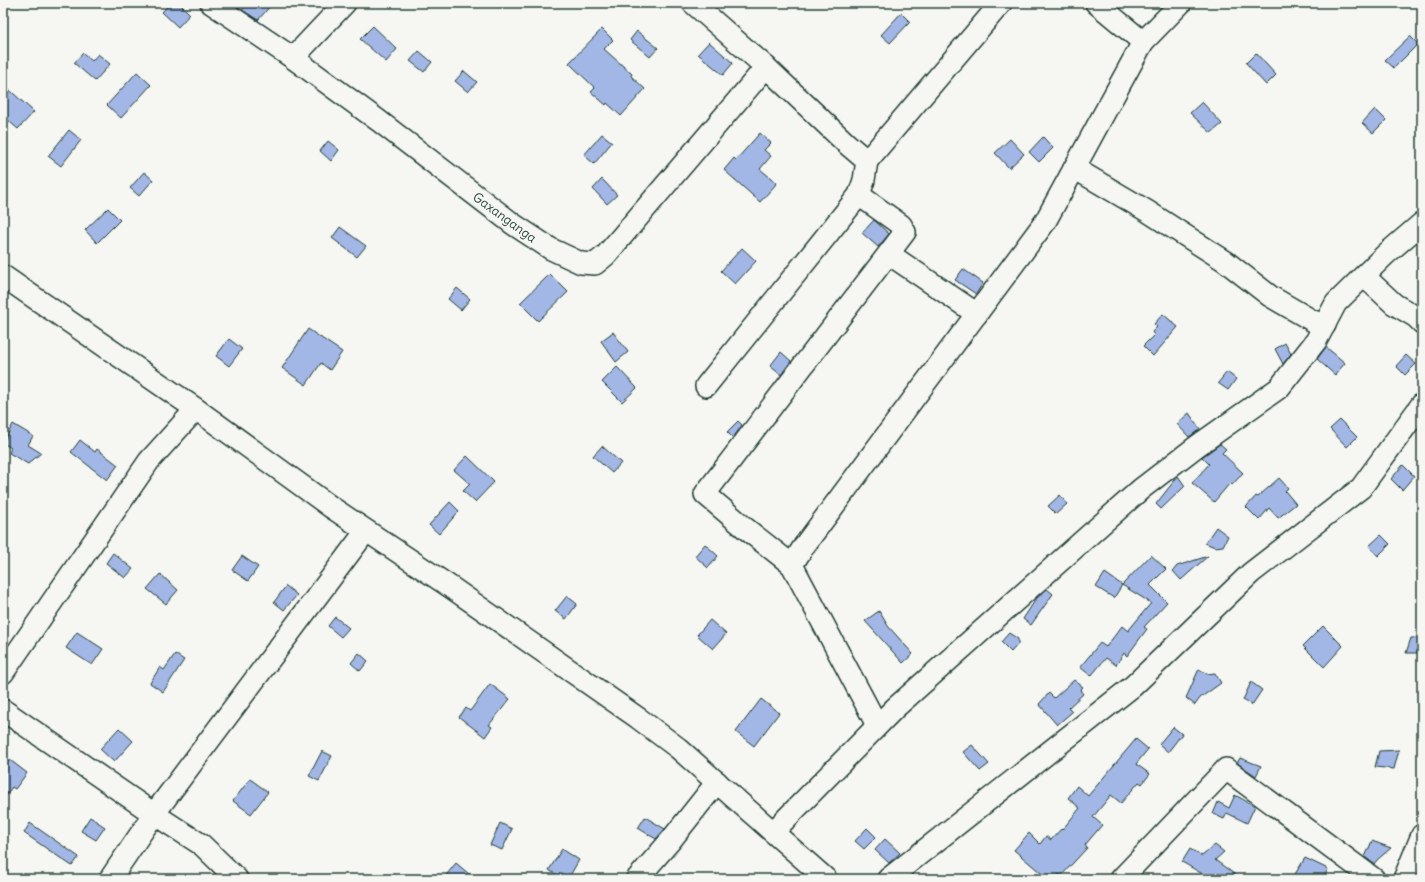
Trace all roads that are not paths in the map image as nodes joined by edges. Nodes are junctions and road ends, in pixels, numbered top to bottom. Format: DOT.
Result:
graph roads {
  1 [pos="211,3"];
  2 [pos="345,3"];
  3 [pos="694,3"];
  4 [pos="1001,3"];
  5 [pos="1096,3"];
  6 [pos="1181,3"];
  7 [pos="1143,42"];
  8 [pos="293,58"];
  9 [pos="766,67"];
  10 [pos="867,161"];
  11 [pos="1074,168"];
  12 [pos="859,195"];
  13 [pos="1422,223"];
  14 [pos="889,254"];
  15 [pos="3,276"];
  16 [pos="1364,276"];
  17 [pos="977,314"];
  18 [pos="1422,324"];
  19 [pos="1325,325"];
  20 [pos="706,386"];
  21 [pos="1422,404"];
  22 [pos="196,409"];
  23 [pos="366,531"];
  24 [pos="792,565"];
  25 [pos="3,672"];
  26 [pos="3,710"];
  27 [pos="877,725"];
  28 [pos="717,782"];
  29 [pos="154,814"];
  30 [pos="772,832"];
  31 [pos="1422,835"];
  32 [pos="110,879"];
  33 [pos="237,879"];
  34 [pos="637,879"];
  35 [pos="826,879"];
  36 [pos="888,879"];
  37 [pos="1121,879"];
  38 [pos="1374,879"];
  39 [pos="1404,879"];
  1 -- 8 [label="street, Gaxanganga"];
  2 -- 8 [label="street"];
  3 -- 9 [label="street"];
  4 -- 10 [label="street"];
  5 -- 7 [label="street"];
  6 -- 7 [label="street"];
  7 -- 11 [label="street"];
  8 -- 9 [label="street, Gaxanganga"];
  9 -- 10 [label="street"];
  10 -- 12 [label="street"];
  11 -- 17 [label="street"];
  11 -- 19 [label="street"];
  12 -- 14 [label="street"];
  12 -- 20 [label="street"];
  13 -- 16 [label="street"];
  14 -- 17 [label="street"];
  14 -- 24 [label="street"];
  15 -- 22 [label="street"];
  16 -- 18 [label="street"];
  16 -- 19 [label="street"];
  17 -- 24 [label="street"];
  19 -- 27 [label="street"];
  21 -- 36 [label="street"];
  22 -- 23 [label="street"];
  22 -- 25 [label="street"];
  23 -- 28 [label="street"];
  23 -- 29 [label="street"];
  24 -- 27 [label="street"];
  26 -- 29 [label="street"];
  27 -- 30 [label="street"];
  28 -- 30 [label="street"];
  28 -- 34 [label="street"];
  29 -- 32 [label="street"];
  29 -- 33 [label="street"];
  30 -- 35 [label="street"];
  31 -- 39 [label="street"];
  37 -- 38 [label="street"];
}
